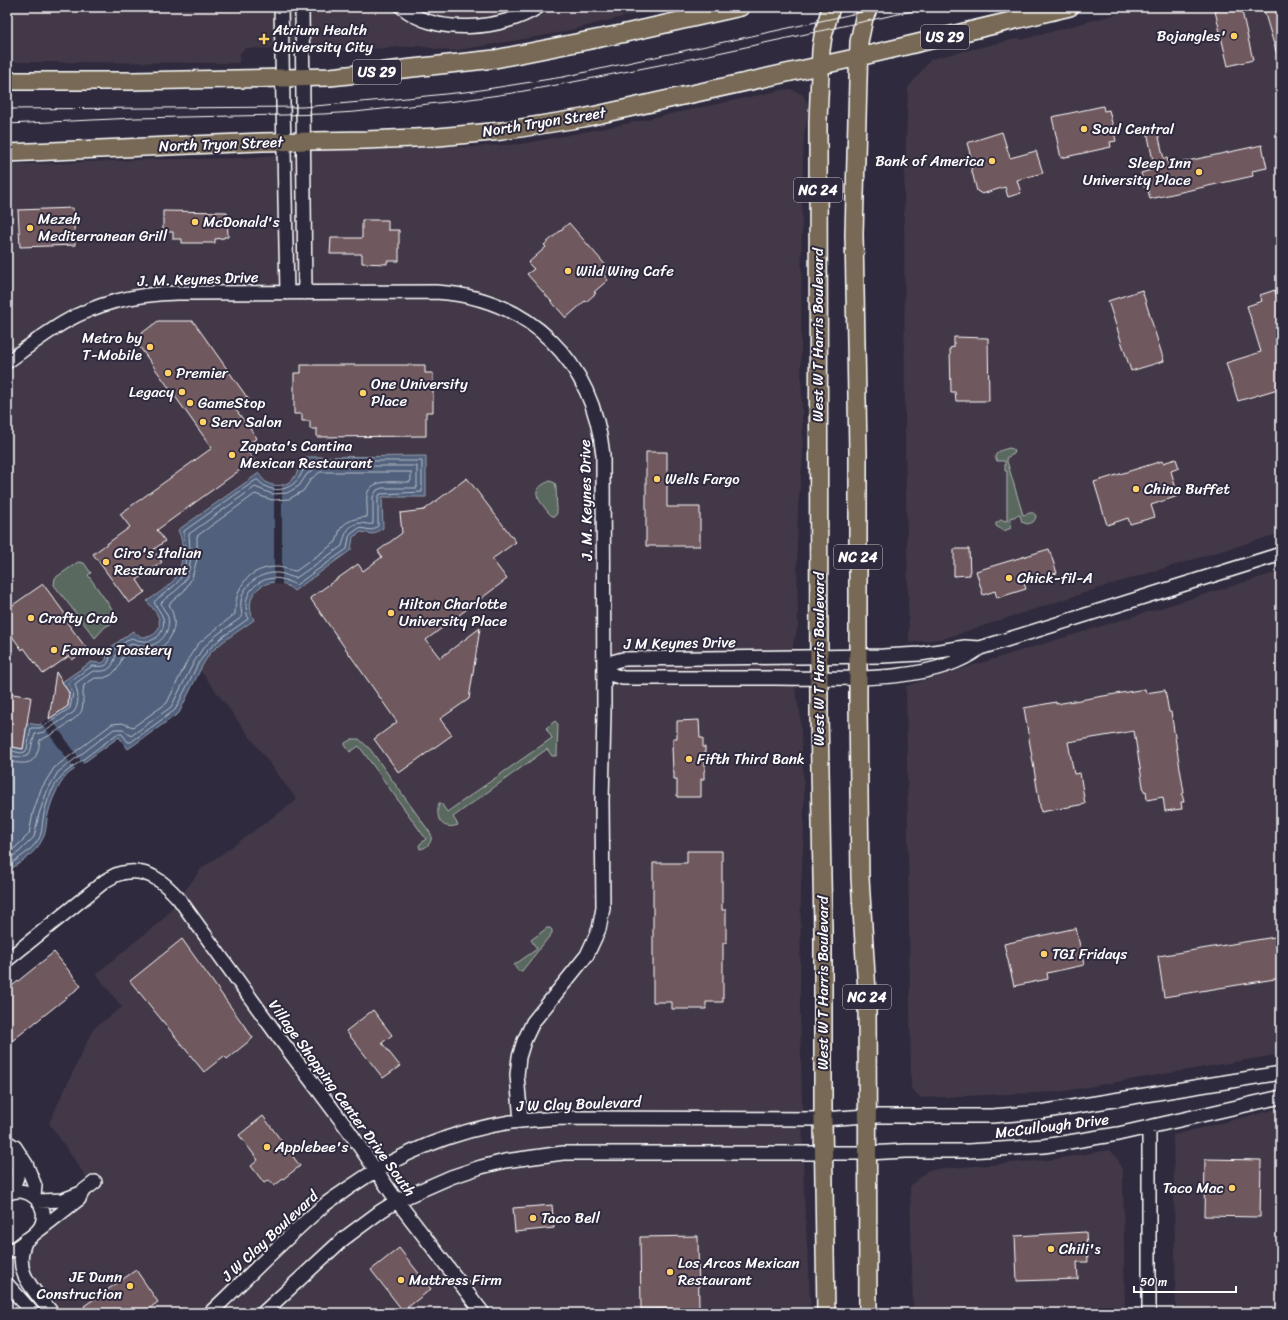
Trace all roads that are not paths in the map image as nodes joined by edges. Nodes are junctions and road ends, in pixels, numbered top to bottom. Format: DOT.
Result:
graph roads {
  1 [pos="281,7"];
  2 [pos="302,7"];
  3 [pos="402,7"];
  4 [pos="538,7"];
  5 [pos="741,7"];
  6 [pos="831,7"];
  7 [pos="869,7"];
  8 [pos="1070,7"];
  9 [pos="859,57"];
  10 [pos="820,65"];
  11 [pos="283,78"];
  12 [pos="303,78"];
  13 [pos="7,81"];
  14 [pos="284,142"];
  15 [pos="303,142"];
  16 [pos="7,153"];
  17 [pos="287,293"];
  18 [pos="305,293"];
  19 [pos="7,362"];
  20 [pos="1281,554"];
  21 [pos="980,648"];
  22 [pos="819,657"];
  23 [pos="858,657"];
  24 [pos="604,668"];
  25 [pos="819,678"];
  26 [pos="858,678"];
  27 [pos="7,960"];
  28 [pos="1281,1072"];
  29 [pos="1281,1096"];
  30 [pos="867,1116"];
  31 [pos="823,1119"];
  32 [pos="522,1121"];
  33 [pos="1149,1127"];
  34 [pos="7,1142"];
  35 [pos="823,1153"];
  36 [pos="867,1153"];
  37 [pos="376,1171"];
  38 [pos="95,1182"];
  39 [pos="82,1192"];
  40 [pos="7,1193"];
  41 [pos="36,1198"];
  42 [pos="397,1201"];
  43 [pos="36,1232"];
  44 [pos="26,1240"];
  45 [pos="7,1251"];
  46 [pos="7,1284"];
  47 [pos="33,1313"];
  48 [pos="52,1313"];
  49 [pos="210,1313"];
  50 [pos="263,1313"];
  51 [pos="483,1313"];
  52 [pos="826,1313"];
  53 [pos="868,1313"];
  54 [pos="1149,1313"];
  1 -- 11 [label="street"];
  2 -- 12 [label="street"];
  3 -- 4 [label="street"];
  5 -- 12 [label="main road, US 29"];
  6 -- 10 [label="main road, West W T Harris Boulevard / NC 24"];
  7 -- 9 [label="main road, NC 24"];
  8 -- 9 [label="main road, North Tryon Street / US 29"];
  9 -- 10 [label="main road, North Tryon Street / US 29"];
  9 -- 23 [label="main road, NC 24"];
  10 -- 15 [label="main road, North Tryon Street / US 29"];
  10 -- 22 [label="main road, West W T Harris Boulevard / NC 24"];
  11 -- 12 [label="main road, US 29"];
  11 -- 13 [label="main road, US 29"];
  11 -- 14 [label="street"];
  12 -- 15 [label="street"];
  14 -- 15 [label="main road, North Tryon Street / US 29"];
  14 -- 16 [label="main road, North Tryon Street / US 29"];
  14 -- 17 [label="street"];
  15 -- 18 [label="street"];
  17 -- 18 [label="street, J. M. Keynes Drive"];
  17 -- 19 [label="street, J. M. Keynes Drive"];
  18 -- 24 [label="street, J. M. Keynes Drive"];
  20 -- 21 [label="street"];
  21 -- 23 [label="street, J M Keynes Drive"];
  21 -- 26 [label="street"];
  22 -- 23 [label="street, J M Keynes Drive"];
  22 -- 24 [label="street, J M Keynes Drive"];
  22 -- 25 [label="main road, West W T Harris Boulevard / NC 24"];
  23 -- 26 [label="main road, NC 24"];
  24 -- 25 [label="street"];
  24 -- 32 [label="street, J. M. Keynes Drive"];
  25 -- 26 [label="street"];
  25 -- 31 [label="main road, West W T Harris Boulevard / NC 24"];
  26 -- 30 [label="main road, NC 24"];
  27 -- 37 [label="street, Village Shopping Center Drive South"];
  28 -- 30 [label="street, McCullough Drive"];
  29 -- 33 [label="street, McCullough Drive"];
  30 -- 31 [label="street, J W Clay Boulevard"];
  30 -- 36 [label="main road, NC 24"];
  31 -- 32 [label="street, J W Clay Boulevard"];
  31 -- 35 [label="main road, West W T Harris Boulevard / NC 24"];
  32 -- 37 [label="street, J W Clay Boulevard"];
  33 -- 36 [label="street, McCullough Drive"];
  33 -- 54 [label="street"];
  34 -- 40 [label="street"];
  34 -- 41 [label="street"];
  35 -- 36 [label="street, McCullough Drive"];
  35 -- 42 [label="street"];
  35 -- 52 [label="main road, West W T Harris Boulevard / NC 24"];
  36 -- 53 [label="main road, NC 24"];
  37 -- 42 [label="street, Village Shopping Center Drive South"];
  37 -- 49 [label="street, J W Clay Boulevard"];
  38 -- 39 [label="street"];
  39 -- 41 [label="street"];
  39 -- 43 [label="street"];
  40 -- 41 [label="street"];
  41 -- 43 [label="street"];
  42 -- 50 [label="street"];
  42 -- 51 [label="street, Village Shopping Center Drive South"];
  43 -- 44 [label="street"];
  44 -- 45 [label="street"];
  44 -- 48 [label="street"];
  46 -- 47 [label="street"];
}
